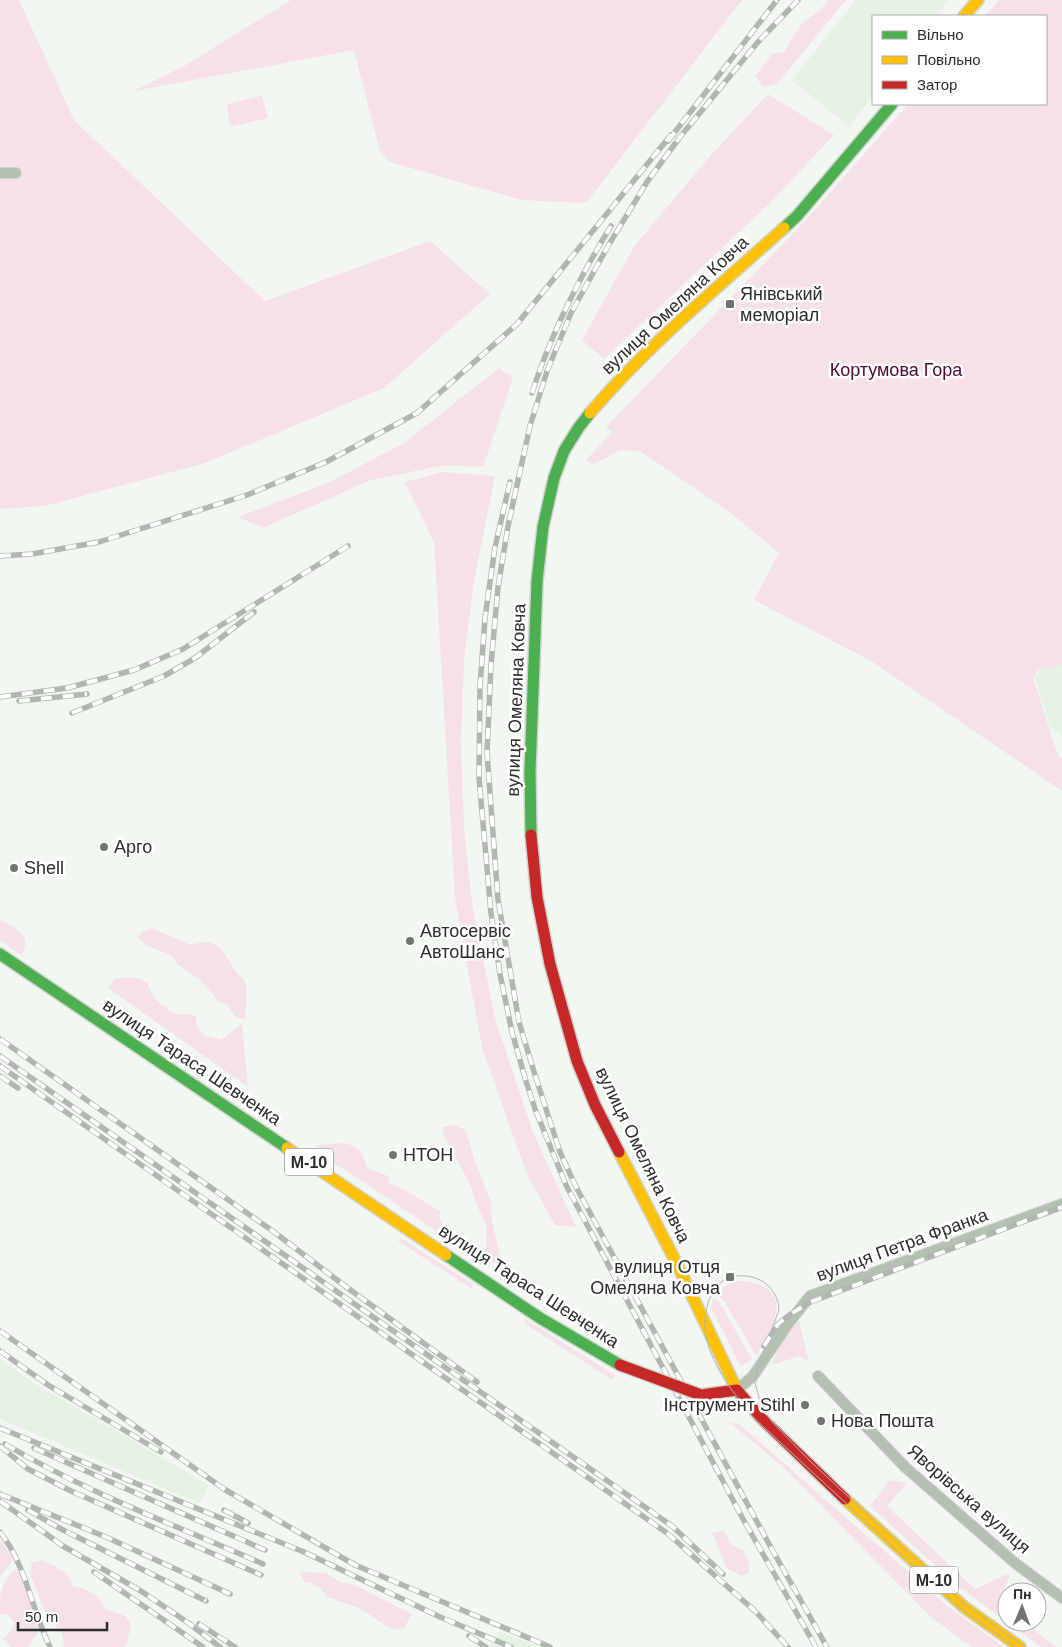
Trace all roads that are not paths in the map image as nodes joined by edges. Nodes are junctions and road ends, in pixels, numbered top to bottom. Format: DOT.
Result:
graph roads {
  1 [pos="978,0"];
  2 [pos="965,15"];
  3 [pos="891,105"];
  4 [pos="0,173"];
  5 [pos="16,173"];
  6 [pos="0,954"];
  7 [pos="1062,1204"];
  8 [pos="818,1376"];
  9 [pos="737,1390"];
  10 [pos="1062,1598"];
  11 [pos="1020,1647"];
  1 -- 2 [label="main road"];
  3 -- 9 [label="main road, вулиця Омеляна Ковча"];
  4 -- 5 [label="street"];
  6 -- 9 [label="main road, вулиця Тараса Шевченка / М-10, bridge"];
  7 -- 9 [label="street, вулиця Петра Франка"];
  8 -- 10 [label="street, Яворівська вулиця"];
  9 -- 11 [label="main road, М-10"];
}
